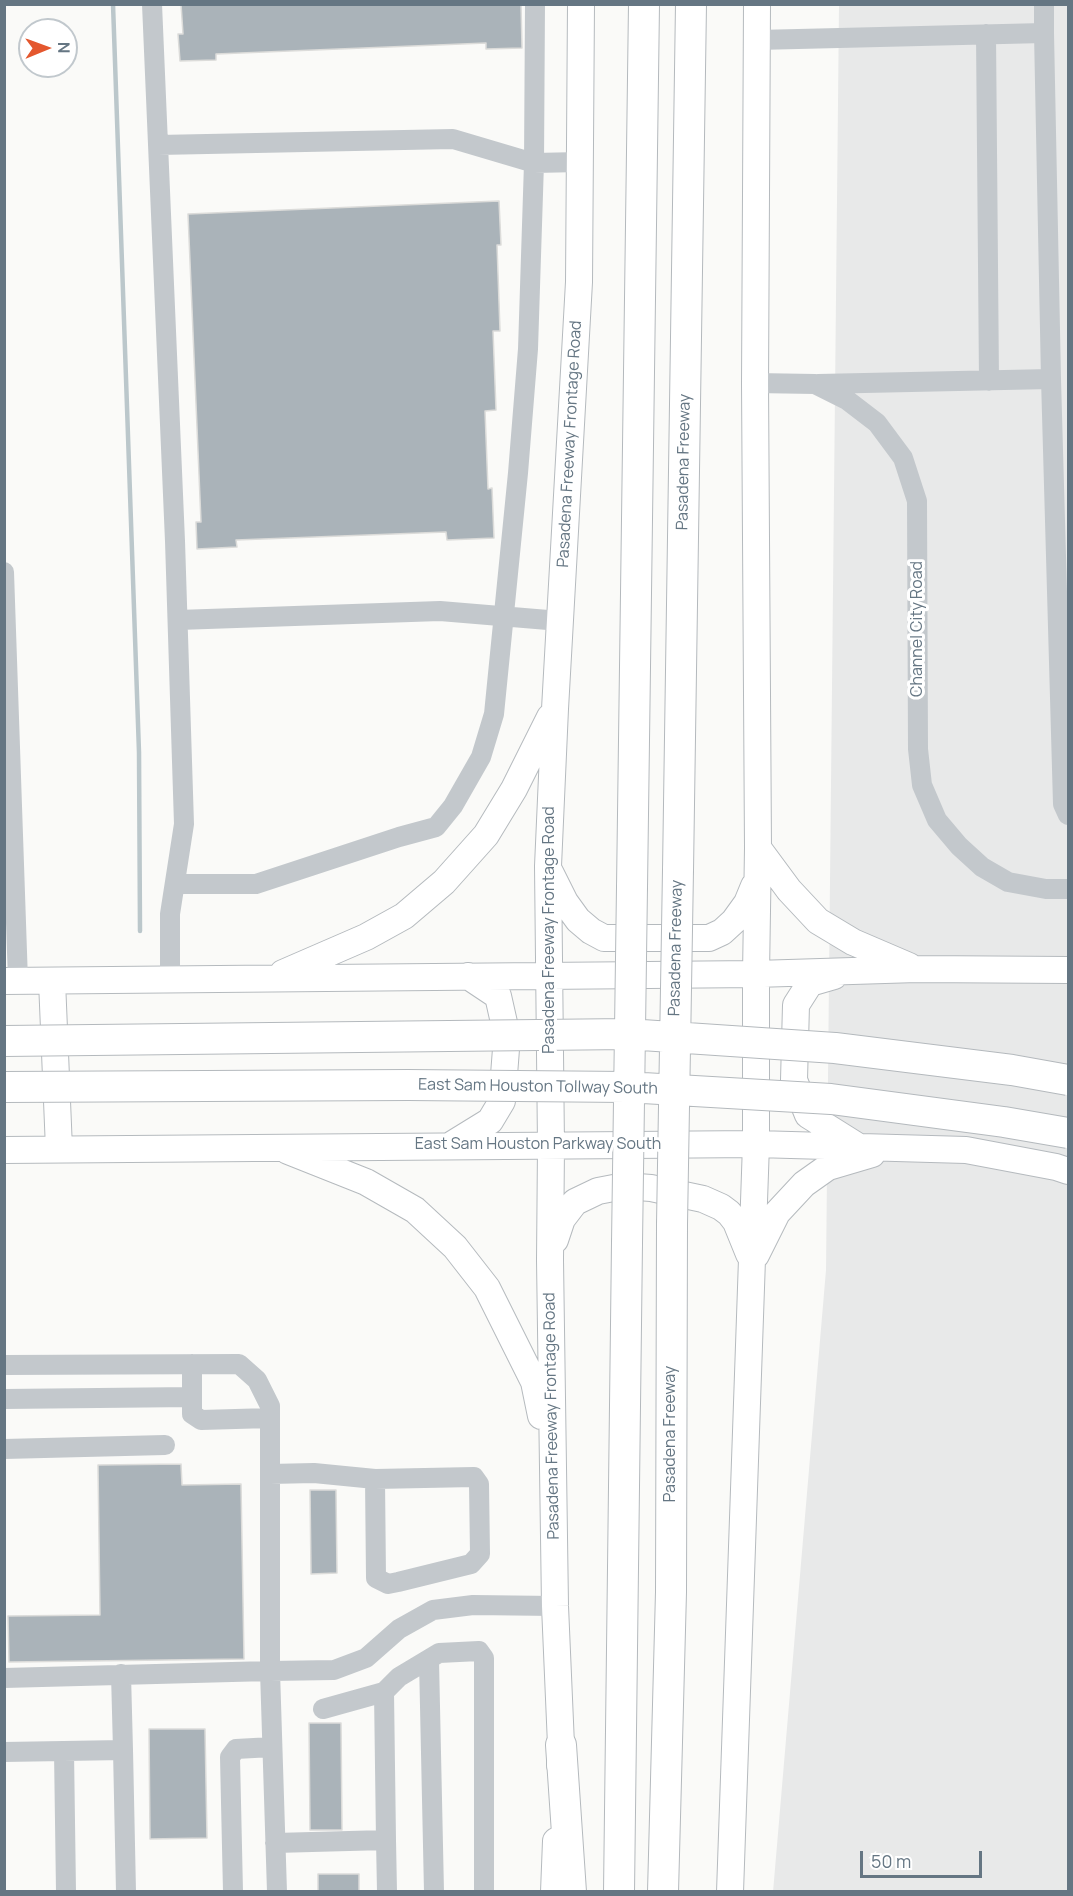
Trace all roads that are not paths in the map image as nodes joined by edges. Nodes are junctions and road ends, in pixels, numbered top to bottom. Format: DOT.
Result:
graph roads {
  1 [pos="152,4"];
  2 [pos="535,4"];
  3 [pos="581,4"];
  4 [pos="644,4"];
  5 [pos="691,4"];
  6 [pos="757,4"];
  7 [pos="1044,4"];
  8 [pos="1044,33"];
  9 [pos="986,34"];
  10 [pos="757,40"];
  11 [pos="158,145"];
  12 [pos="580,162"];
  13 [pos="534,163"];
  14 [pos="1056,371"];
  15 [pos="989,381"];
  16 [pos="755,383"];
  17 [pos="815,384"];
  18 [pos="4,572"];
  19 [pos="503,616"];
  20 [pos="178,620"];
  21 [pos="560,621"];
  22 [pos="1064,662"];
  23 [pos="555,709"];
  24 [pos="1068,815"];
  25 [pos="758,848"];
  26 [pos="548,866"];
  27 [pos="756,881"];
  28 [pos="175,884"];
  29 [pos="1068,889"];
  30 [pos="917,969"];
  31 [pos="1068,970"];
  32 [pos="849,971"];
  33 [pos="756,974"];
  34 [pos="549,975"];
  35 [pos="468,976"];
  36 [pos="271,978"];
  37 [pos="170,980"];
  38 [pos="11,981"];
  39 [pos="52,981"];
  40 [pos="4,1041"];
  41 [pos="1068,1080"];
  42 [pos="4,1088"];
  43 [pos="1068,1133"];
  44 [pos="756,1144"];
  45 [pos="451,1145"];
  46 [pos="277,1146"];
  47 [pos="551,1146"];
  48 [pos="859,1147"];
  49 [pos="892,1148"];
  50 [pos="58,1149"];
  51 [pos="4,1150"];
  52 [pos="1068,1171"];
  53 [pos="550,1260"];
  54 [pos="752,1263"];
  55 [pos="192,1364"];
  56 [pos="4,1365"];
  57 [pos="192,1397"];
  58 [pos="4,1400"];
  59 [pos="270,1418"];
  60 [pos="165,1445"];
  61 [pos="4,1449"];
  62 [pos="270,1474"];
  63 [pos="375,1479"];
  64 [pos="554,1483"];
  65 [pos="671,1592"];
  66 [pos="555,1606"];
  67 [pos="429,1660"];
  68 [pos="270,1671"];
  69 [pos="121,1674"];
  70 [pos="4,1678"];
  71 [pos="384,1692"];
  72 [pos="323,1709"];
  73 [pos="561,1745"];
  74 [pos="273,1747"];
  75 [pos="123,1750"];
  76 [pos="64,1751"];
  77 [pos="4,1752"];
  78 [pos="386,1840"];
  79 [pos="275,1843"];
  80 [pos="66,1892"];
  81 [pos="126,1892"];
  82 [pos="233,1892"];
  83 [pos="277,1892"];
  84 [pos="387,1892"];
  85 [pos="435,1892"];
  86 [pos="484,1892"];
  87 [pos="554,1892"];
  88 [pos="571,1892"];
  89 [pos="619,1892"];
  90 [pos="663,1892"];
  91 [pos="677,1892"];
  92 [pos="730,1892"];
  1 -- 11 [label="street"];
  2 -- 13 [label="street"];
  3 -- 12 [label="main road, Pasadena Freeway Frontage Road"];
  4 -- 89 [label="highway, bridge"];
  5 -- 65 [label="highway, Pasadena Freeway, bridge"];
  6 -- 10 [label="main road"];
  7 -- 8 [label="street"];
  8 -- 9 [label="street"];
  8 -- 14 [label="street"];
  9 -- 10 [label="street"];
  9 -- 15 [label="street"];
  10 -- 16 [label="main road"];
  11 -- 13 [label="street"];
  11 -- 20 [label="street"];
  12 -- 13 [label="street"];
  12 -- 21 [label="main road, Pasadena Freeway Frontage Road"];
  13 -- 19 [label="street"];
  14 -- 15 [label="street"];
  14 -- 22 [label="street"];
  15 -- 17 [label="street"];
  16 -- 17 [label="street, Channel City Road"];
  16 -- 25 [label="main road"];
  17 -- 29 [label="street, Channel City Road"];
  18 -- 38 [label="street"];
  19 -- 20 [label="street"];
  19 -- 21 [label="street"];
  19 -- 28 [label="street"];
  20 -- 28 [label="street"];
  21 -- 23 [label="main road, Pasadena Freeway Frontage Road"];
  22 -- 24 [label="street"];
  23 -- 26 [label="main road, Pasadena Freeway Frontage Road"];
  23 -- 36 [label="main road"];
  25 -- 27 [label="main road"];
  25 -- 30 [label="main road"];
  26 -- 27 [label="main road"];
  26 -- 34 [label="main road, Pasadena Freeway Frontage Road"];
  27 -- 33 [label="main road"];
  28 -- 37 [label="street"];
  30 -- 31 [label="main road"];
  30 -- 32 [label="main road"];
  32 -- 33 [label="main road"];
  32 -- 48 [label="main road"];
  33 -- 34 [label="main road"];
  33 -- 44 [label="main road"];
  34 -- 35 [label="main road"];
  34 -- 47 [label="main road, Pasadena Freeway Frontage Road"];
  35 -- 36 [label="main road"];
  35 -- 45 [label="main road"];
  36 -- 37 [label="main road"];
  37 -- 39 [label="main road"];
  38 -- 39 [label="main road"];
  39 -- 50 [label="main road"];
  40 -- 41 [label="highway, bridge"];
  42 -- 43 [label="highway, East Sam Houston Tollway South, bridge"];
  44 -- 47 [label="main road, East Sam Houston Parkway South"];
  44 -- 48 [label="main road, East Sam Houston Parkway South"];
  44 -- 54 [label="main road"];
  45 -- 46 [label="main road, East Sam Houston Parkway South"];
  45 -- 47 [label="main road, East Sam Houston Parkway South"];
  46 -- 50 [label="main road, East Sam Houston Parkway South"];
  46 -- 64 [label="main road"];
  47 -- 53 [label="main road, Pasadena Freeway Frontage Road"];
  48 -- 49 [label="main road, East Sam Houston Parkway South"];
  49 -- 52 [label="main road, East Sam Houston Parkway South"];
  49 -- 54 [label="main road"];
  50 -- 51 [label="main road, East Sam Houston Parkway South"];
  53 -- 54 [label="main road"];
  53 -- 64 [label="main road, Pasadena Freeway Frontage Road"];
  54 -- 92 [label="main road"];
  55 -- 56 [label="street"];
  55 -- 57 [label="street"];
  55 -- 59 [label="street"];
  57 -- 58 [label="street"];
  57 -- 59 [label="street"];
  59 -- 62 [label="street"];
  60 -- 61 [label="street"];
  62 -- 63 [label="street"];
  62 -- 68 [label="street"];
  63 -- 63 [label="street"];
  64 -- 66 [label="main road, Pasadena Freeway Frontage Road"];
  65 -- 90 [label="highway, Pasadena Freeway"];
  65 -- 91 [label="highway"];
  66 -- 68 [label="street"];
  66 -- 73 [label="main road, Pasadena Freeway Frontage Road"];
  67 -- 71 [label="street"];
  67 -- 85 [label="street"];
  67 -- 86 [label="street"];
  68 -- 69 [label="street"];
  68 -- 74 [label="street"];
  69 -- 70 [label="street"];
  69 -- 75 [label="street"];
  71 -- 72 [label="street"];
  71 -- 78 [label="street"];
  73 -- 87 [label="main road, Pasadena Freeway Frontage Road"];
  73 -- 88 [label="highway"];
  74 -- 79 [label="street"];
  74 -- 82 [label="street"];
  75 -- 76 [label="street"];
  75 -- 81 [label="street"];
  76 -- 77 [label="street"];
  76 -- 80 [label="street"];
  78 -- 79 [label="street"];
  78 -- 84 [label="street"];
  79 -- 83 [label="street"];
}
